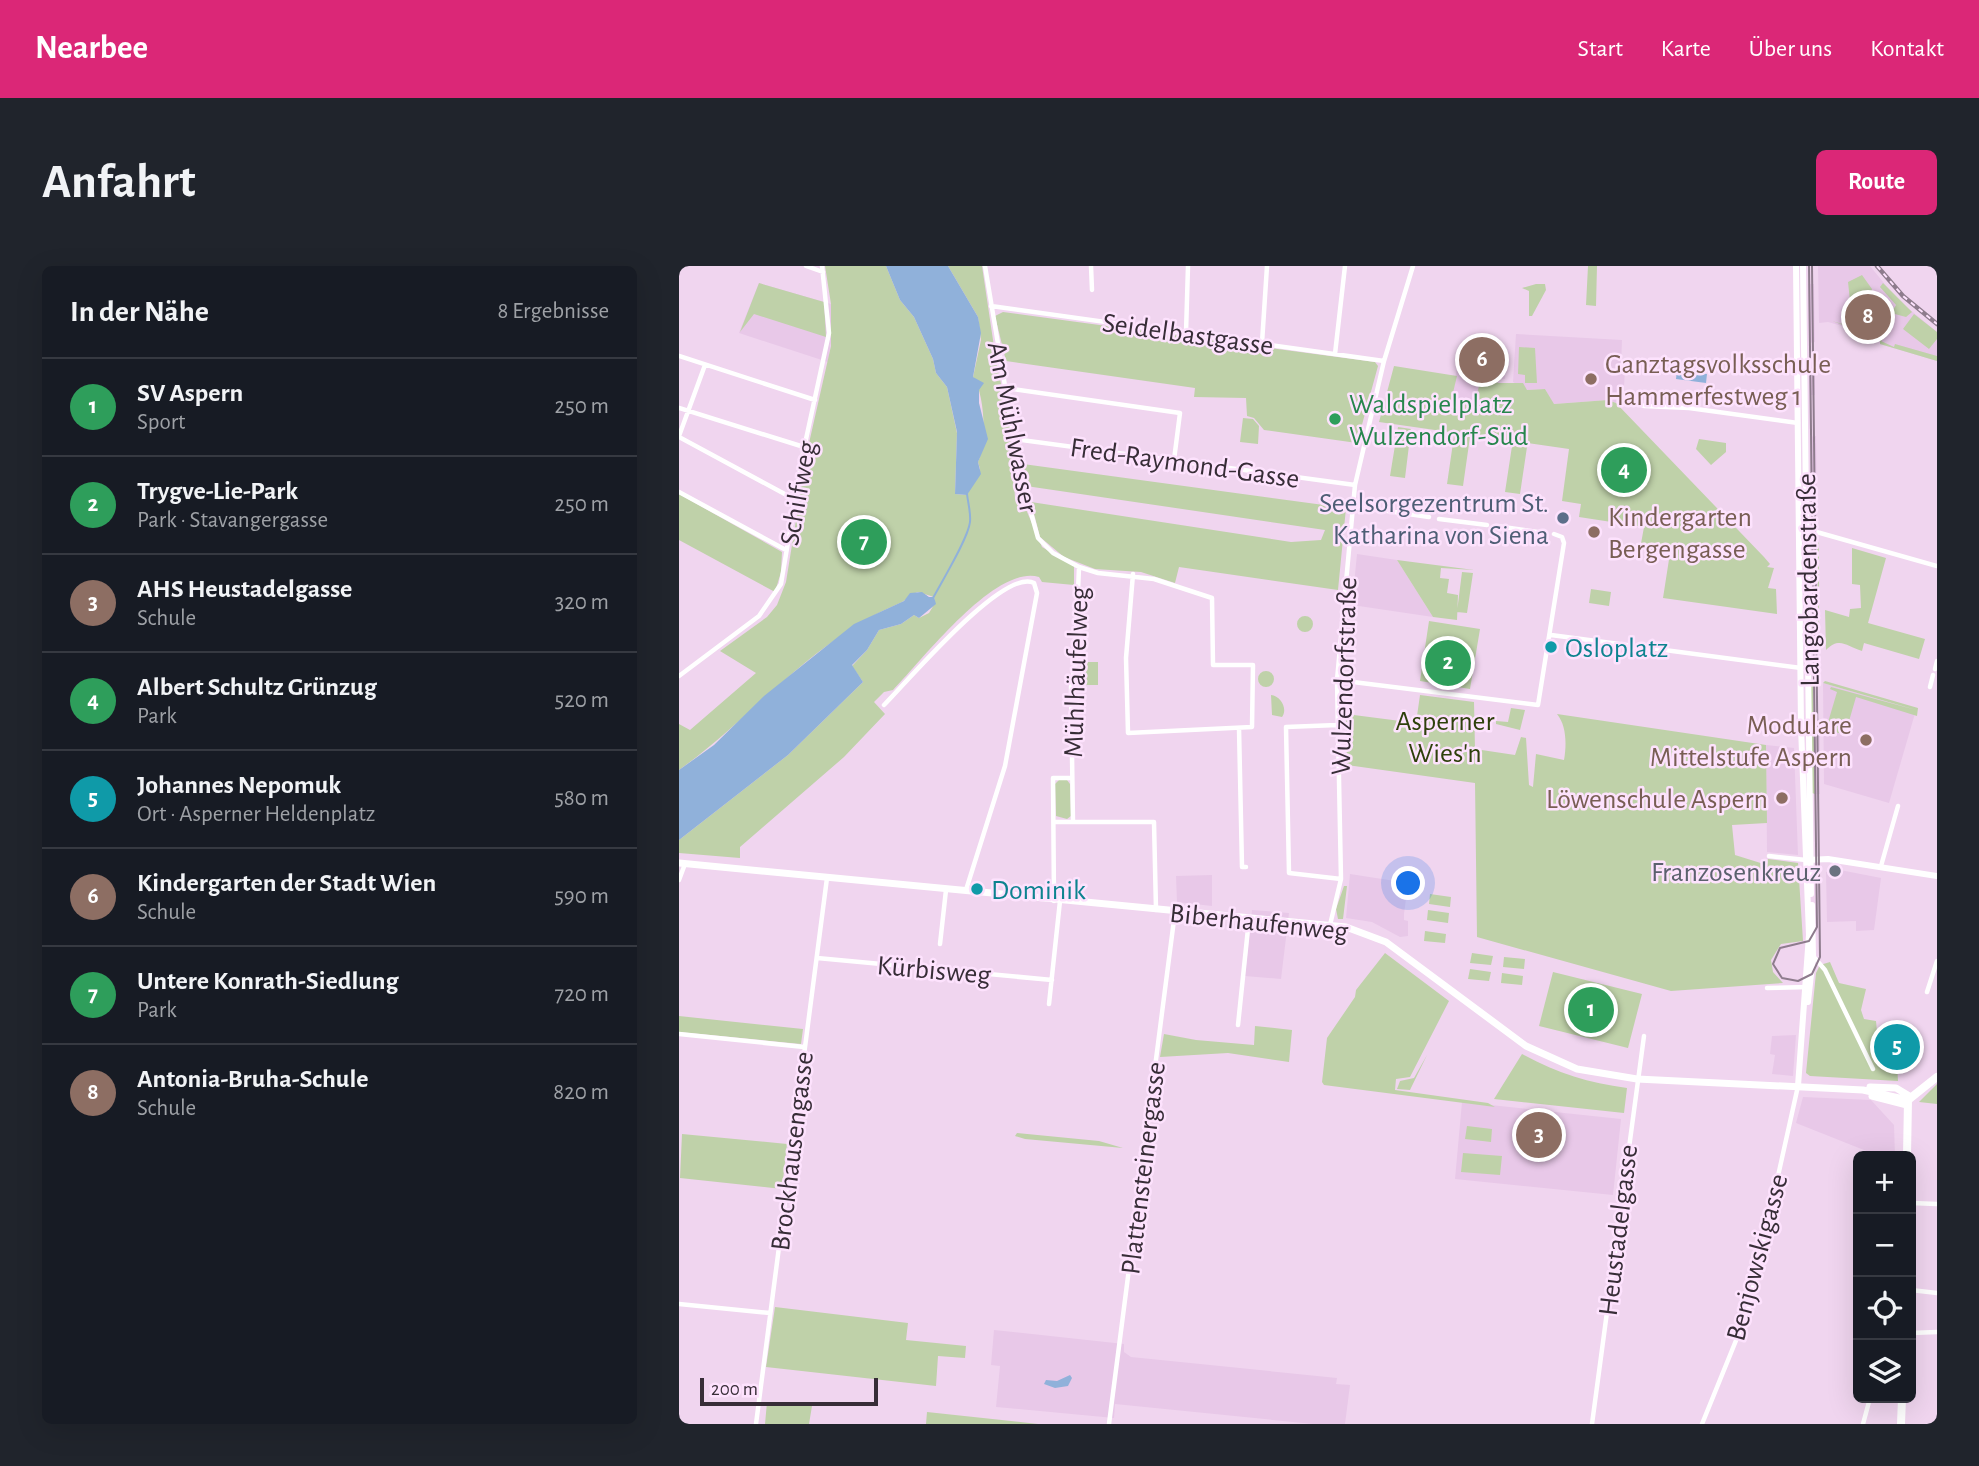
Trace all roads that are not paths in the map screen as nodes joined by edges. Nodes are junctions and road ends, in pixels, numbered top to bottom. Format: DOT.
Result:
graph roads {
  1 [pos="806,266"];
  2 [pos="985,266"];
  3 [pos="1091,266"];
  4 [pos="1188,266"];
  5 [pos="1268,266"];
  6 [pos="1345,266"];
  7 [pos="1413,266"];
  8 [pos="1796,266"];
  9 [pos="1803,266"];
  10 [pos="823,269"];
  11 [pos="1092,290"];
  12 [pos="991,306"];
  13 [pos="1186,333"];
  14 [pos="1262,343"];
  15 [pos="1335,354"];
  16 [pos="679,356"];
  17 [pos="1384,361"];
  18 [pos="705,365"];
  19 [pos="1006,388"];
  20 [pos="1627,399"];
  21 [pos="815,400"];
  22 [pos="679,408"];
  23 [pos="689,411"];
  24 [pos="1801,422"];
  25 [pos="679,436"];
  26 [pos="1014,439"];
  27 [pos="804,447"];
  28 [pos="1174,460"];
  29 [pos="1355,485"];
  30 [pos="679,492"];
  31 [pos="794,499"];
  32 [pos="1353,506"];
  33 [pos="1429,517"];
  34 [pos="1439,519"];
  35 [pos="1487,525"];
  36 [pos="1496,526"];
  37 [pos="1803,528"];
  38 [pos="1544,533"];
  39 [pos="1554,534"];
  40 [pos="786,550"];
  41 [pos="1937,566"];
  42 [pos="1079,567"];
  43 [pos="1133,574"];
  44 [pos="1551,635"];
  45 [pos="1937,661"];
  46 [pos="1801,668"];
  47 [pos="1809,669"];
  48 [pos="679,676"];
  49 [pos="1337,680"];
  50 [pos="1930,687"];
  51 [pos="884,705"];
  52 [pos="1337,725"];
  53 [pos="1239,728"];
  54 [pos="1072,778"];
  55 [pos="1898,806"];
  56 [pos="1053,822"];
  57 [pos="1073,822"];
  58 [pos="1769,856"];
  59 [pos="1808,860"];
  60 [pos="682,863"];
  61 [pos="1881,866"];
  62 [pos="1246,867"];
  63 [pos="1937,876"];
  64 [pos="827,878"];
  65 [pos="1341,879"];
  66 [pos="679,880"];
  67 [pos="946,890"];
  68 [pos="965,891"];
  69 [pos="1057,901"];
  70 [pos="1156,911"];
  71 [pos="1175,912"];
  72 [pos="1249,919"];
  73 [pos="1330,925"];
  74 [pos="940,944"];
  75 [pos="1811,956"];
  76 [pos="817,958"];
  77 [pos="1937,961"];
  78 [pos="1052,980"];
  79 [pos="1808,987"];
  80 [pos="1767,988"];
  81 [pos="1927,992"];
  82 [pos="1049,1004"];
  83 [pos="1238,1025"];
  84 [pos="679,1034"];
  85 [pos="1644,1036"];
  86 [pos="804,1047"];
  87 [pos="1873,1069"];
  88 [pos="1937,1077"];
  89 [pos="1637,1079"];
  90 [pos="1798,1086"];
  91 [pos="1863,1090"];
  92 [pos="1909,1101"];
  93 [pos="1907,1151"];
  94 [pos="1916,1202"];
  95 [pos="1937,1204"];
  96 [pos="1916,1291"];
  97 [pos="1937,1293"];
  98 [pos="679,1304"];
  99 [pos="770,1313"];
  100 [pos="1937,1332"];
  101 [pos="1916,1333"];
  102 [pos="1869,1403"];
  103 [pos="1902,1403"];
  104 [pos="1865,1423"];
  105 [pos="756,1424"];
  106 [pos="1109,1424"];
  107 [pos="1592,1424"];
  108 [pos="1702,1424"];
  109 [pos="1901,1424"];
  1 -- 10 [label="street"];
  2 -- 12 [label="street, Am Mühlwasser"];
  3 -- 11 [label="street"];
  4 -- 13 [label="street"];
  5 -- 14 [label="street"];
  6 -- 15 [label="street"];
  7 -- 17 [label="street, Wulzendorfstraße"];
  8 -- 24 [label="street, Langobardenstraße"];
  9 -- 24 [label="street, Langobardenstraße"];
  10 -- 21 [label="street, Schilfweg"];
  12 -- 13 [label="street, Seidelbastgasse"];
  12 -- 19 [label="street, Am Mühlwasser"];
  13 -- 14 [label="street, Seidelbastgasse"];
  14 -- 15 [label="street, Seidelbastgasse"];
  15 -- 17 [label="street, Seidelbastgasse"];
  16 -- 18 [label="street"];
  17 -- 29 [label="street, Wulzendorfstraße"];
  18 -- 21 [label="street"];
  18 -- 23 [label="street"];
  19 -- 26 [label="street, Am Mühlwasser"];
  19 -- 28 [label="street"];
  20 -- 24 [label="street"];
  21 -- 27 [label="street, Schilfweg"];
  22 -- 23 [label="street"];
  23 -- 25 [label="street"];
  23 -- 27 [label="street"];
  24 -- 37 [label="street, Langobardenstraße"];
  25 -- 31 [label="street"];
  26 -- 28 [label="street, Fred-Raymond-Gasse"];
  26 -- 42 [label="street, Am Mühlwasser"];
  27 -- 31 [label="street, Schilfweg"];
  28 -- 29 [label="street, Fred-Raymond-Gasse"];
  29 -- 32 [label="street, Wulzendorfstraße"];
  30 -- 40 [label="street"];
  31 -- 40 [label="street, Schilfweg"];
  32 -- 33 [label="street"];
  32 -- 49 [label="street, Wulzendorfstraße"];
  34 -- 35 [label="street"];
  36 -- 38 [label="street"];
  37 -- 41 [label="street"];
  37 -- 46 [label="street, Langobardenstraße"];
  37 -- 47 [label="street, Langobardenstraße"];
  39 -- 44 [label="street"];
  40 -- 48 [label="street, Schilfweg"];
  42 -- 43 [label="street"];
  42 -- 54 [label="street, Mühlhäufelweg"];
  43 -- 53 [label="street"];
  43 -- 53 [label="street"];
  44 -- 46 [label="street"];
  44 -- 49 [label="street"];
  45 -- 50 [label="street"];
  46 -- 47 [label="street"];
  46 -- 59 [label="street, Langobardenstraße"];
  47 -- 59 [label="street, Langobardenstraße"];
  49 -- 52 [label="street, Wulzendorfstraße"];
  51 -- 68 [label="street"];
  52 -- 65 [label="street, Wulzendorfstraße"];
  52 -- 65 [label="street"];
  53 -- 62 [label="street"];
  54 -- 56 [label="street, Mühlhäufelweg"];
  54 -- 57 [label="street, Mühlhäufelweg"];
  55 -- 61 [label="street"];
  56 -- 57 [label="street"];
  56 -- 69 [label="street, Mühlhäufelweg"];
  57 -- 70 [label="street"];
  58 -- 59 [label="street"];
  59 -- 61 [label="street"];
  59 -- 75 [label="street, Langobardenstraße"];
  60 -- 64 [label="main road, Biberhaufenweg"];
  60 -- 66 [label="street"];
  61 -- 63 [label="street"];
  64 -- 67 [label="main road, Biberhaufenweg"];
  64 -- 76 [label="street, Brockhausengasse"];
  65 -- 73 [label="street, Wulzendorfstraße"];
  67 -- 68 [label="main road, Biberhaufenweg"];
  67 -- 74 [label="street"];
  68 -- 69 [label="main road, Biberhaufenweg"];
  69 -- 70 [label="main road, Biberhaufenweg"];
  69 -- 78 [label="street, Mühlhäufelweg"];
  70 -- 71 [label="main road, Biberhaufenweg"];
  71 -- 72 [label="main road, Biberhaufenweg"];
  71 -- 106 [label="street, Plattensteinergasse"];
  72 -- 73 [label="main road, Biberhaufenweg"];
  72 -- 83 [label="street"];
  73 -- 89 [label="main road, Biberhaufenweg"];
  75 -- 79 [label="street"];
  75 -- 79 [label="street, Langobardenstraße"];
  75 -- 87 [label="street"];
  76 -- 78 [label="street, Kürbisweg"];
  76 -- 86 [label="street, Brockhausengasse"];
  77 -- 81 [label="street"];
  78 -- 82 [label="street, Mühlhäufelweg"];
  79 -- 80 [label="street"];
  79 -- 90 [label="street"];
  84 -- 86 [label="street"];
  85 -- 89 [label="street, Heustadelgasse"];
  86 -- 99 [label="street, Brockhausengasse"];
  88 -- 92 [label="main road"];
  89 -- 90 [label="main road, Biberhaufenweg"];
  89 -- 107 [label="street, Heustadelgasse"];
  90 -- 91 [label="main road, Biberhaufenweg"];
  90 -- 108 [label="street, Benjowskigasse"];
  91 -- 92 [label="main road"];
  91 -- 92 [label="main road"];
  92 -- 93 [label="main road"];
  94 -- 95 [label="street"];
  96 -- 97 [label="street"];
  98 -- 99 [label="street"];
  99 -- 105 [label="street, Brockhausengasse"];
  100 -- 101 [label="street"];
  102 -- 104 [label="street"];
  103 -- 109 [label="main road"];
}
